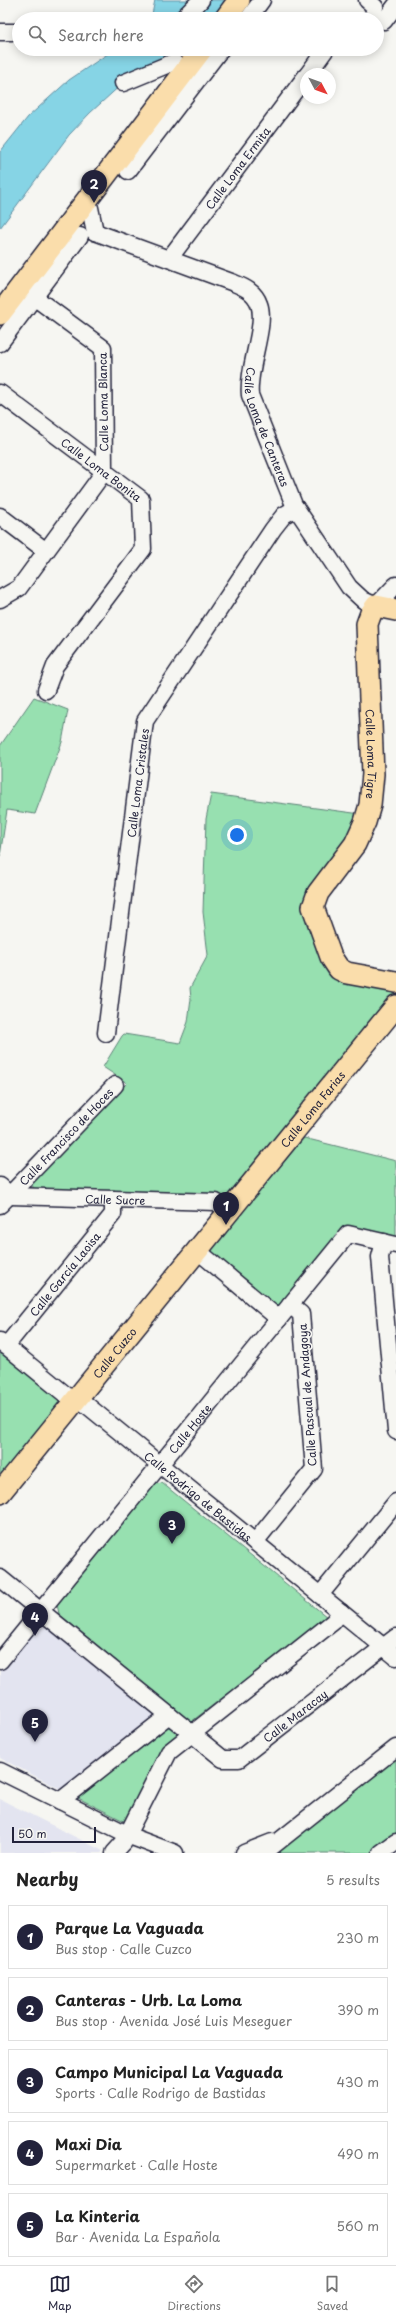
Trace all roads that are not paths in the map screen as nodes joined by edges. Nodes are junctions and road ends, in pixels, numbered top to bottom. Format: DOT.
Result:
graph roads {
  1 [pos="201,0"];
  2 [pos="239,0"];
  3 [pos="262,0"];
  4 [pos="367,0"];
  5 [pos="396,5"];
  6 [pos="189,12"];
  7 [pos="230,12"];
  8 [pos="253,12"];
  9 [pos="378,12"];
  10 [pos="384,18"];
  11 [pos="0,32"];
  12 [pos="12,32"];
  13 [pos="197,56"];
  14 [pos="216,56"];
  15 [pos="321,56"];
  16 [pos="312,68"];
  17 [pos="185,71"];
  18 [pos="123,83"];
  19 [pos="300,84"];
  20 [pos="128,171"];
  21 [pos="81,231"];
  22 [pos="170,259"];
  23 [pos="34,297"];
  24 [pos="0,314"];
  25 [pos="0,343"];
  26 [pos="0,393"];
  27 [pos="104,472"];
  28 [pos="296,508"];
  29 [pos="0,516"];
  30 [pos="46,551"];
  31 [pos="396,585"];
  32 [pos="0,599"];
  33 [pos="386,608"];
  34 [pos="46,690"];
  35 [pos="396,982"];
  36 [pos="396,1006"];
  37 [pos="106,1033"];
  38 [pos="115,1085"];
  39 [pos="3,1195"];
  40 [pos="113,1199"];
  41 [pos="229,1212"];
  42 [pos="390,1244"];
  43 [pos="198,1251"];
  44 [pos="290,1305"];
  45 [pos="279,1318"];
  46 [pos="3,1343"];
  47 [pos="78,1398"];
  48 [pos="396,1430"];
  49 [pos="160,1464"];
  50 [pos="0,1493"];
  51 [pos="396,1502"];
  52 [pos="255,1542"];
  53 [pos="0,1578"];
  54 [pos="320,1595"];
  55 [pos="41,1611"];
  56 [pos="342,1612"];
  57 [pos="390,1642"];
  58 [pos="396,1657"];
  59 [pos="0,1661"];
  60 [pos="169,1715"];
  61 [pos="191,1733"];
  62 [pos="396,1748"];
  63 [pos="0,1771"];
  64 [pos="0,1780"];
  65 [pos="60,1801"];
  66 [pos="287,1833"];
  67 [pos="396,1842"];
  68 [pos="122,1843"];
  69 [pos="140,1853"];
  70 [pos="167,1853"];
  71 [pos="175,1853"];
  72 [pos="244,1853"];
  73 [pos="264,1853"];
  74 [pos="381,1853"];
  1 -- 6 [label="street"];
  2 -- 7 [label="main road"];
  3 -- 8 [label="street"];
  4 -- 9 [label="street"];
  5 -- 10 [label="street"];
  11 -- 12 [label="street"];
  13 -- 17 [label="main road"];
  14 -- 20 [label="street"];
  15 -- 16 [label="street"];
  17 -- 18 [label="street"];
  17 -- 21 [label="main road"];
  19 -- 22 [label="street, Calle Loma Ermita"];
  21 -- 22 [label="street, Calle Loma de Canteras"];
  21 -- 23 [label="street"];
  21 -- 24 [label="main road"];
  22 -- 28 [label="street, Calle Loma de Canteras"];
  23 -- 25 [label="street"];
  23 -- 27 [label="street, Calle Loma Blanca"];
  26 -- 27 [label="street, Calle Loma Bonita"];
  27 -- 30 [label="street"];
  27 -- 34 [label="street, Calle Loma Bonita"];
  28 -- 33 [label="street, Calle Loma de Canteras"];
  28 -- 37 [label="street, Calle Loma Cristales"];
  29 -- 30 [label="street"];
  30 -- 32 [label="street"];
  31 -- 33 [label="street"];
  33 -- 35 [label="main road, Calle Loma Tigre"];
  36 -- 41 [label="main road, Calle Loma Farias"];
  38 -- 39 [label="street, Calle Francisco de Hoces"];
  39 -- 40 [label="street, Calle Sucre"];
  40 -- 41 [label="street, Calle Sucre"];
  40 -- 46 [label="street, Calle García Laoisa"];
  41 -- 43 [label="main road, Calle Cuzco"];
  42 -- 44 [label="street, Calle Hoste"];
  42 -- 48 [label="street"];
  43 -- 45 [label="street"];
  43 -- 47 [label="main road, Calle Cuzco"];
  44 -- 45 [label="street, Calle Hoste"];
  44 -- 52 [label="street, Calle Pascual de Andagoya"];
  45 -- 49 [label="street, Calle Hoste"];
  46 -- 47 [label="street, Calle Rodrigo de Bastidas"];
  47 -- 49 [label="street, Calle Rodrigo de Bastidas"];
  47 -- 50 [label="main road, Calle Cuzco"];
  49 -- 52 [label="street, Calle Rodrigo de Bastidas"];
  49 -- 55 [label="street, Calle Hoste"];
  51 -- 54 [label="street"];
  52 -- 54 [label="street, Calle Rodrigo de Bastidas"];
  53 -- 55 [label="street, Calle Maracay"];
  54 -- 56 [label="street, Calle Rodrigo de Bastidas"];
  55 -- 59 [label="street, Calle Hoste"];
  55 -- 60 [label="street, Calle Maracay"];
  56 -- 57 [label="street, Calle Rodrigo de Bastidas"];
  56 -- 61 [label="street"];
  57 -- 58 [label="street, Calle Rodrigo de Bastidas"];
  57 -- 61 [label="street, Calle Maracay"];
  60 -- 61 [label="street, Calle Maracay"];
  60 -- 65 [label="street"];
  61 -- 68 [label="street"];
  62 -- 66 [label="street"];
  63 -- 65 [label="street"];
  64 -- 68 [label="street"];
  65 -- 68 [label="street"];
  66 -- 72 [label="street"];
  66 -- 73 [label="street"];
  67 -- 74 [label="street"];
  68 -- 69 [label="street"];
  68 -- 71 [label="street"];
  70 -- 71 [label="street"];
}
